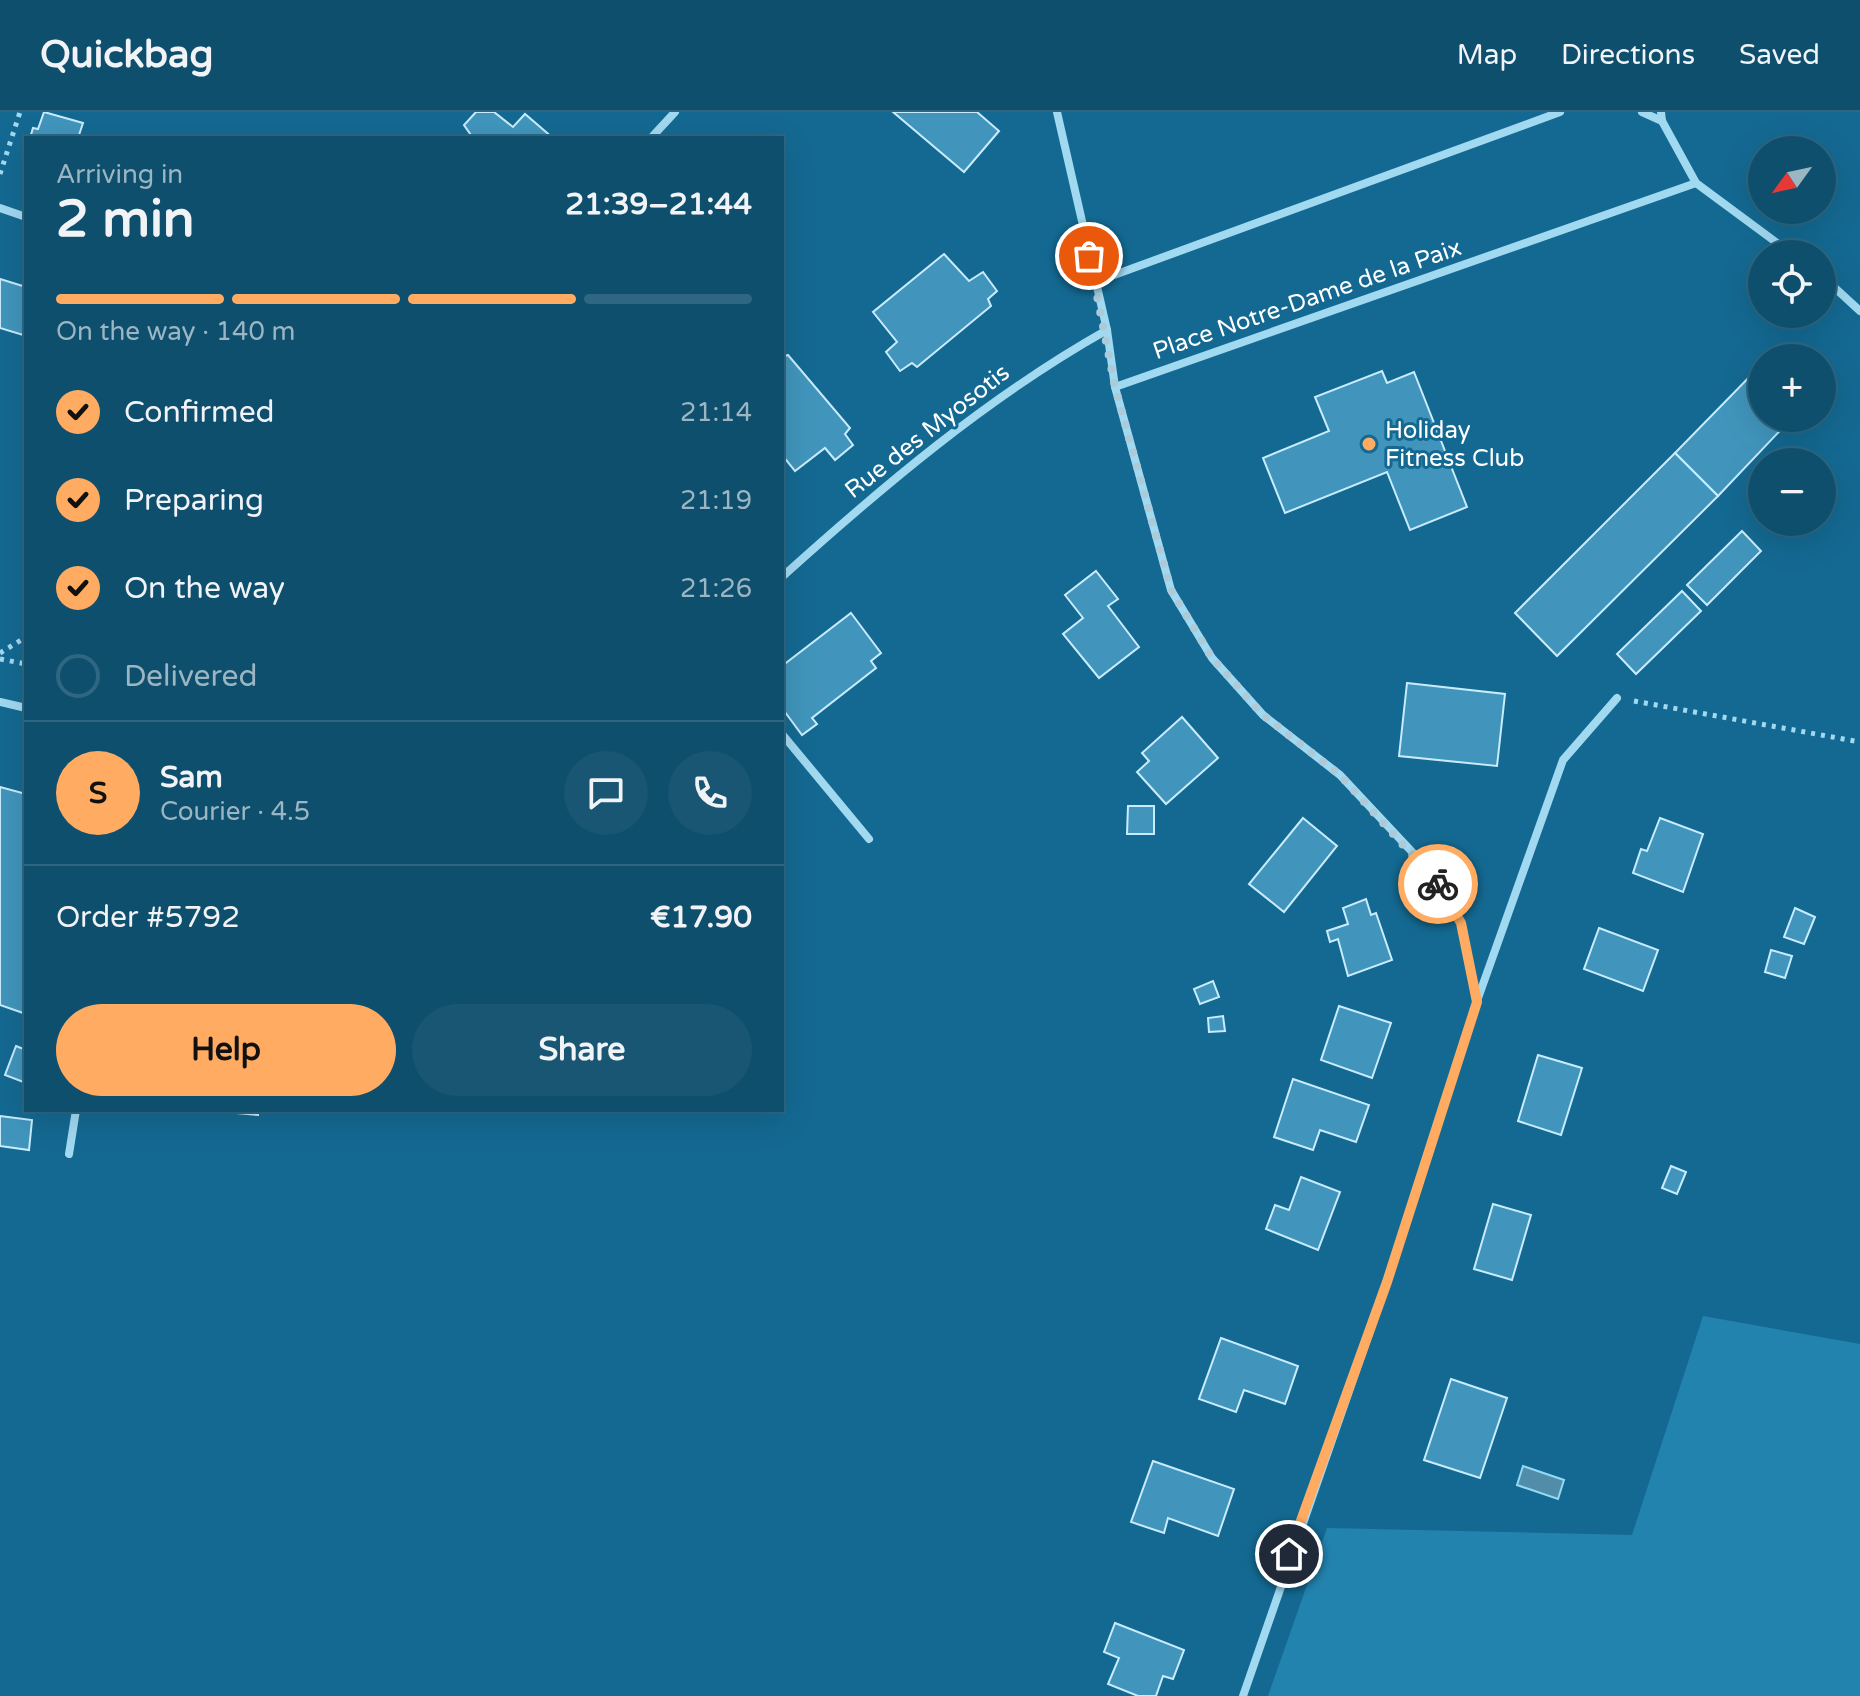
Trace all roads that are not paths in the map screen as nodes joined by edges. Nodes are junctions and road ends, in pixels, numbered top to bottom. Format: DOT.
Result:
graph roads {
  1 [pos="675,112"];
  2 [pos="1057,112"];
  3 [pos="1560,112"];
  4 [pos="1642,112"];
  5 [pos="1662,117"];
  6 [pos="653,136"];
  7 [pos="1696,183"];
  8 [pos="0,208"];
  9 [pos="24,216"];
  10 [pos="1773,240"];
  11 [pos="1095,282"];
  12 [pos="1836,289"];
  13 [pos="1860,311"];
  14 [pos="1107,330"];
  15 [pos="1115,387"];
  16 [pos="784,575"];
  17 [pos="1617,698"];
  18 [pos="0,702"];
  19 [pos="24,708"];
  20 [pos="784,736"];
  21 [pos="869,839"];
  22 [pos="1477,1002"];
  23 [pos="76,1112"];
  24 [pos="69,1154"];
  25 [pos="1243,1696"];
  1 -- 6 [label="street"];
  2 -- 11 [label="street"];
  3 -- 11 [label="street"];
  4 -- 5 [label="street"];
  5 -- 7 [label="street"];
  7 -- 10 [label="street"];
  7 -- 15 [label="street, Place Notre-Dame de la Paix"];
  8 -- 9 [label="street"];
  11 -- 14 [label="street"];
  12 -- 13 [label="street"];
  14 -- 15 [label="street"];
  14 -- 16 [label="street, Rue des Myosotis"];
  15 -- 22 [label="street"];
  17 -- 22 [label="street"];
  18 -- 19 [label="street"];
  20 -- 21 [label="street"];
  22 -- 25 [label="street"];
  23 -- 24 [label="street"];
}
